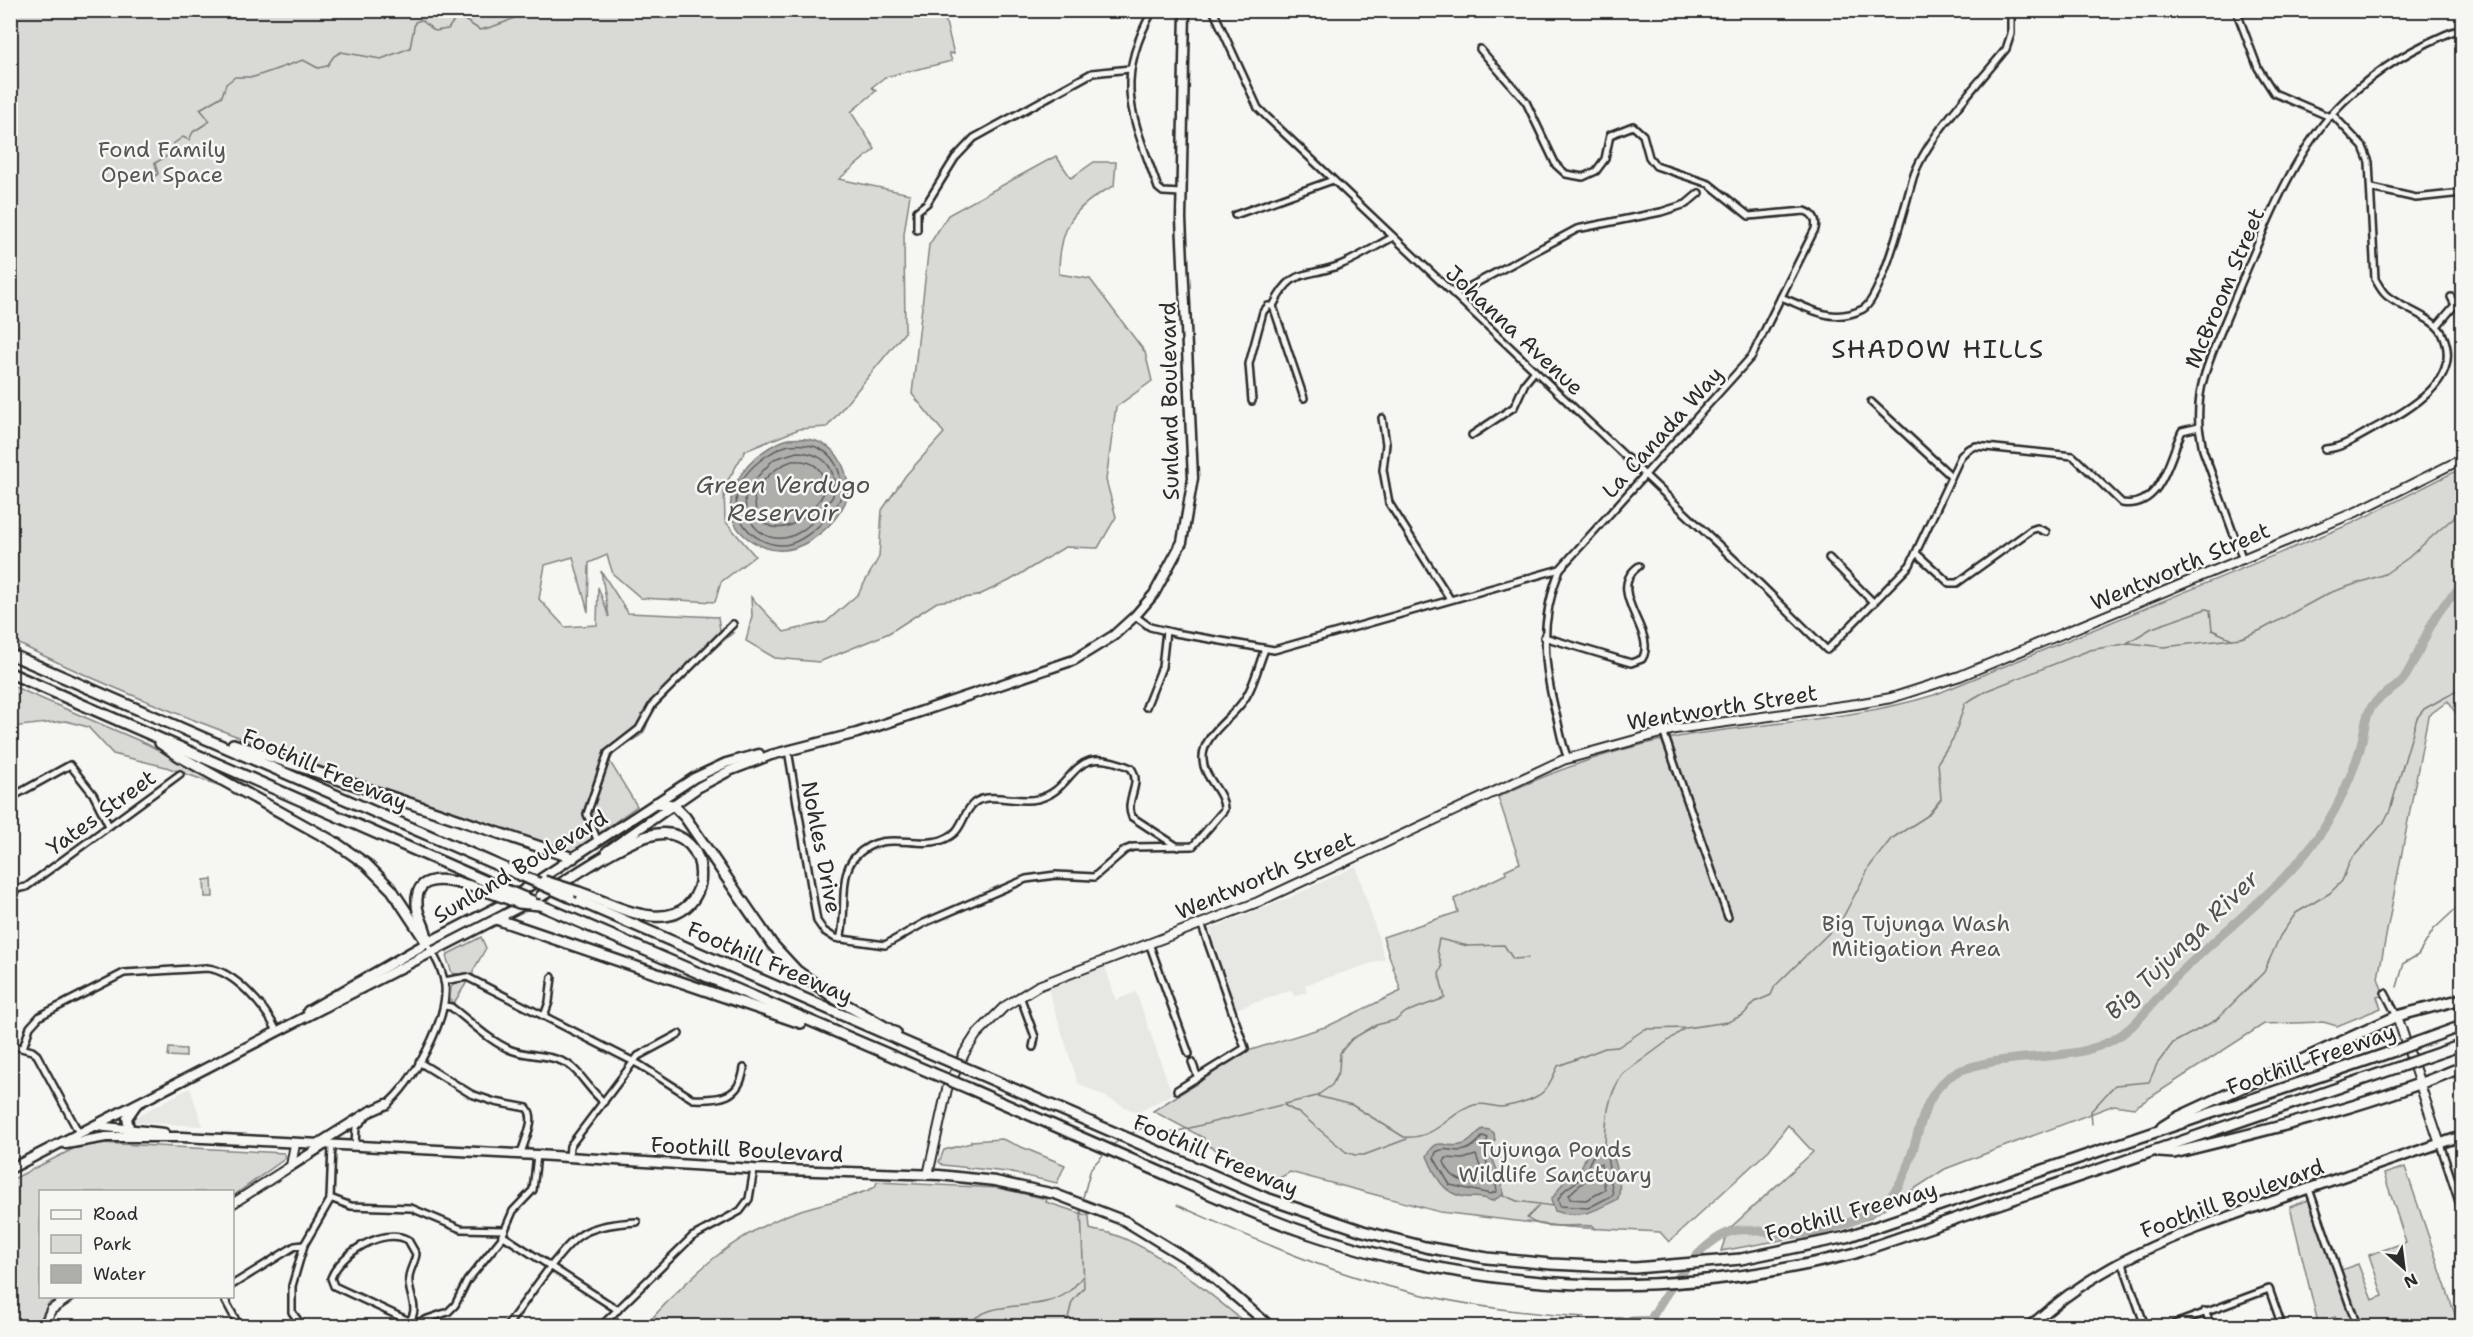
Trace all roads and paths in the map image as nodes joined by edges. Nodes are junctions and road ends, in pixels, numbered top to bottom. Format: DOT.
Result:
graph roads {
  1 [pos="1153,10"];
  2 [pos="1185,10"];
  3 [pos="1213,10"];
  4 [pos="2011,10"];
  5 [pos="2236,10"];
  6 [pos="2463,28"];
  7 [pos="1480,49"];
  8 [pos="1130,69"];
  9 [pos="2331,115"];
  10 [pos="1333,180"];
  11 [pos="2372,188"];
  12 [pos="1181,193"];
  13 [pos="1699,193"];
  14 [pos="2463,193"];
  15 [pos="1235,215"];
  16 [pos="916,230"];
  17 [pos="1393,237"];
  18 [pos="1454,295"];
  19 [pos="1781,297"];
  20 [pos="2451,297"];
  21 [pos="1273,306"];
  22 [pos="2437,326"];
  23 [pos="1534,372"];
  24 [pos="1304,398"];
  25 [pos="1252,401"];
  26 [pos="1870,402"];
  27 [pos="1382,418"];
  28 [pos="2199,427"];
  29 [pos="1472,435"];
  30 [pos="2325,449"];
  31 [pos="2463,459"];
  32 [pos="1645,476"];
  33 [pos="1952,476"];
  34 [pos="2046,532"];
  35 [pos="1916,553"];
  36 [pos="1829,558"];
  37 [pos="2243,560"];
  38 [pos="1640,566"];
  39 [pos="1560,569"];
  40 [pos="1450,599"];
  41 [pos="1874,603"];
  42 [pos="1135,616"];
  43 [pos="733,624"];
  44 [pos="1166,631"];
  45 [pos="1544,637"];
  46 [pos="1265,649"];
  47 [pos="10,654"];
  48 [pos="10,673"];
  49 [pos="1146,707"];
  50 [pos="152,715"];
  51 [pos="144,731"];
  52 [pos="1664,731"];
  53 [pos="788,750"];
  54 [pos="1568,758"];
  55 [pos="180,774"];
  56 [pos="10,798"];
  57 [pos="656,803"];
  58 [pos="673,805"];
  59 [pos="109,826"];
  60 [pos="598,842"];
  61 [pos="1178,847"];
  62 [pos="573,858"];
  63 [pos="10,890"];
  64 [pos="574,894"];
  65 [pos="540,900"];
  66 [pos="1728,917"];
  67 [pos="496,920"];
  68 [pos="1201,923"];
  69 [pos="840,939"];
  70 [pos="427,943"];
  71 [pos="1149,943"];
  72 [pos="434,954"];
  73 [pos="552,977"];
  74 [pos="444,981"];
  75 [pos="2385,993"];
  76 [pos="1020,996"];
  77 [pos="2463,999"];
  78 [pos="445,1006"];
  79 [pos="544,1016"];
  80 [pos="2397,1016"];
  81 [pos="2463,1026"];
  82 [pos="277,1031"];
  83 [pos="679,1034"];
  84 [pos="2463,1045"];
  85 [pos="11,1046"];
  86 [pos="1033,1047"];
  87 [pos="23,1048"];
  88 [pos="882,1051"];
  89 [pos="1189,1054"];
  90 [pos="937,1056"];
  91 [pos="634,1061"];
  92 [pos="419,1062"];
  93 [pos="1192,1062"];
  94 [pos="2463,1066"];
  95 [pos="744,1068"];
  96 [pos="1198,1078"];
  97 [pos="2419,1085"];
  98 [pos="1177,1090"];
  99 [pos="138,1102"];
  100 [pos="604,1102"];
  101 [pos="387,1104"];
  102 [pos="91,1127"];
  103 [pos="129,1128"];
  104 [pos="79,1133"];
  105 [pos="2153,1134"];
  106 [pos="2463,1136"];
  107 [pos="182,1137"];
  108 [pos="2440,1143"];
  109 [pos="295,1144"];
  110 [pos="324,1145"];
  111 [pos="355,1146"];
  112 [pos="53,1147"];
  113 [pos="2154,1152"];
  114 [pos="521,1154"];
  115 [pos="537,1155"];
  116 [pos="568,1156"];
  117 [pos="291,1166"];
  118 [pos="10,1169"];
  119 [pos="754,1169"];
  120 [pos="928,1175"];
  121 [pos="2309,1189"];
  122 [pos="330,1198"];
  123 [pos="234,1203"];
  124 [pos="2463,1211"];
  125 [pos="637,1222"];
  126 [pos="503,1232"];
  127 [pos="304,1245"];
  128 [pos="2122,1260"];
  129 [pos="551,1267"];
  130 [pos="234,1284"];
  131 [pos="68,1298"];
  132 [pos="224,1298"];
  133 [pos="618,1310"];
  134 [pos="2205,1311"];
  135 [pos="410,1323"];
  136 [pos="44,1326"];
  137 [pos="238,1326"];
  138 [pos="302,1326"];
  139 [pos="507,1326"];
  140 [pos="600,1326"];
  141 [pos="1270,1326"];
  142 [pos="2030,1326"];
  143 [pos="2145,1326"];
  144 [pos="2169,1326"];
  145 [pos="2211,1326"];
  146 [pos="2282,1326"];
  147 [pos="2357,1326"];
  1 -- 8 [label="street"];
  2 -- 12 [label="main road, Sunland Boulevard"];
  3 -- 10 [label="street, Johanna Avenue"];
  4 -- 19 [label="street"];
  5 -- 9 [label="street"];
  6 -- 9 [label="street, McBroom Street"];
  7 -- 19 [label="street, La Canada Way"];
  8 -- 12 [label="street"];
  8 -- 16 [label="street"];
  9 -- 11 [label="street"];
  9 -- 28 [label="street, McBroom Street"];
  10 -- 15 [label="street"];
  10 -- 17 [label="street, Johanna Avenue"];
  11 -- 14 [label="street"];
  11 -- 22 [label="street"];
  12 -- 42 [label="main road, Sunland Boulevard"];
  13 -- 18 [label="street"];
  17 -- 18 [label="street, Johanna Avenue"];
  17 -- 21 [label="street"];
  18 -- 23 [label="street, Johanna Avenue"];
  19 -- 32 [label="street, La Canada Way"];
  20 -- 22 [label="street"];
  21 -- 24 [label="street"];
  21 -- 25 [label="street"];
  22 -- 30 [label="street"];
  23 -- 29 [label="street"];
  23 -- 32 [label="street, Johanna Avenue"];
  26 -- 33 [label="street"];
  27 -- 40 [label="street"];
  28 -- 33 [label="street"];
  28 -- 37 [label="street, McBroom Street"];
  31 -- 37 [label="main road, Wentworth Street"];
  32 -- 39 [label="street, La Canada Way"];
  32 -- 41 [label="street, Johanna Avenue"];
  33 -- 35 [label="street"];
  34 -- 35 [label="street"];
  35 -- 41 [label="street"];
  36 -- 41 [label="street"];
  37 -- 52 [label="main road, Wentworth Street"];
  38 -- 45 [label="street"];
  39 -- 40 [label="street"];
  39 -- 45 [label="street"];
  40 -- 46 [label="street"];
  42 -- 44 [label="street"];
  42 -- 53 [label="main road, Sunland Boulevard"];
  43 -- 60 [label="street"];
  44 -- 46 [label="street"];
  44 -- 49 [label="street"];
  45 -- 54 [label="street"];
  46 -- 61 [label="street"];
  47 -- 50 [label="highway, Foothill Freeway"];
  48 -- 51 [label="highway, Foothill Freeway"];
  50 -- 62 [label="highway"];
  50 -- 64 [label="highway, Foothill Freeway, bridge"];
  51 -- 65 [label="highway, Foothill Freeway, bridge"];
  51 -- 70 [label="highway"];
  52 -- 54 [label="main road, Wentworth Street"];
  52 -- 66 [label="street"];
  53 -- 57 [label="main road, Sunland Boulevard"];
  53 -- 58 [label="main road, Sunland Boulevard"];
  53 -- 69 [label="street, Nohles Drive"];
  54 -- 68 [label="main road, Wentworth Street"];
  55 -- 59 [label="street, Yates Street"];
  56 -- 59 [label="street"];
  57 -- 58 [label="highway"];
  57 -- 60 [label="main road, Sunland Boulevard"];
  58 -- 65 [label="main road, Sunland Boulevard"];
  58 -- 90 [label="highway"];
  59 -- 63 [label="street, Yates Street"];
  60 -- 62 [label="main road, Sunland Boulevard"];
  61 -- 69 [label="street"];
  61 -- 69 [label="street"];
  62 -- 70 [label="main road, Sunland Boulevard"];
  64 -- 65 [label="highway"];
  64 -- 90 [label="highway, Foothill Freeway"];
  65 -- 67 [label="main road, Sunland Boulevard"];
  65 -- 70 [label="highway, bridge"];
  65 -- 88 [label="highway, Foothill Freeway"];
  67 -- 72 [label="main road, Sunland Boulevard"];
  67 -- 88 [label="highway"];
  68 -- 71 [label="main road, Wentworth Street"];
  68 -- 96 [label="street"];
  70 -- 72 [label="street"];
  70 -- 82 [label="main road, Sunland Boulevard"];
  71 -- 76 [label="main road, Wentworth Street"];
  71 -- 89 [label="street"];
  72 -- 74 [label="street"];
  72 -- 82 [label="main road, Sunland Boulevard"];
  73 -- 79 [label="street"];
  74 -- 78 [label="street"];
  74 -- 79 [label="street"];
  75 -- 80 [label="street"];
  76 -- 86 [label="street"];
  76 -- 120 [label="main road, Wentworth Street"];
  77 -- 80 [label="highway"];
  78 -- 92 [label="street"];
  78 -- 100 [label="street"];
  79 -- 91 [label="street"];
  80 -- 97 [label="main road"];
  80 -- 105 [label="highway"];
  81 -- 105 [label="highway, Foothill Freeway, bridge"];
  82 -- 87 [label="street"];
  82 -- 99 [label="main road, Sunland Boulevard"];
  83 -- 91 [label="street"];
  84 -- 113 [label="highway, Foothill Freeway, bridge"];
  85 -- 87 [label="street"];
  87 -- 104 [label="street"];
  88 -- 113 [label="highway, Foothill Freeway, bridge"];
  90 -- 105 [label="highway, Foothill Freeway, bridge"];
  91 -- 95 [label="street"];
  91 -- 100 [label="street"];
  92 -- 101 [label="street"];
  92 -- 114 [label="street"];
  93 -- 96 [label="street"];
  94 -- 97 [label="highway"];
  96 -- 98 [label="street"];
  97 -- 108 [label="main road"];
  97 -- 113 [label="highway"];
  99 -- 102 [label="main road, Sunland Boulevard"];
  99 -- 103 [label="main road"];
  100 -- 116 [label="street"];
  101 -- 110 [label="main road"];
  101 -- 111 [label="street"];
  102 -- 103 [label="main road, Foothill Boulevard"];
  102 -- 104 [label="main road, Foothill Boulevard"];
  103 -- 107 [label="main road, Foothill Boulevard"];
  104 -- 112 [label="main road, Foothill Boulevard"];
  106 -- 108 [label="main road, Foothill Boulevard"];
  107 -- 109 [label="main road, Foothill Boulevard"];
  107 -- 112 [label="main road, Foothill Boulevard"];
  108 -- 121 [label="main road, Foothill Boulevard"];
  108 -- 124 [label="street"];
  109 -- 110 [label="main road, Foothill Boulevard"];
  109 -- 117 [label="main road"];
  110 -- 111 [label="main road, Foothill Boulevard"];
  110 -- 117 [label="main road"];
  110 -- 122 [label="street"];
  111 -- 114 [label="main road, Foothill Boulevard"];
  112 -- 118 [label="main road, Foothill Boulevard"];
  114 -- 115 [label="main road, Foothill Boulevard"];
  115 -- 116 [label="main road, Foothill Boulevard"];
  115 -- 126 [label="street"];
  116 -- 119 [label="main road, Foothill Boulevard"];
  117 -- 123 [label="main road"];
  119 -- 120 [label="main road, Foothill Boulevard"];
  119 -- 133 [label="street"];
  120 -- 141 [label="main road, Foothill Boulevard"];
  121 -- 128 [label="main road, Foothill Boulevard"];
  121 -- 147 [label="street"];
  122 -- 126 [label="street"];
  122 -- 127 [label="street"];
  125 -- 129 [label="street"];
  126 -- 129 [label="street"];
  126 -- 135 [label="street"];
  127 -- 130 [label="street"];
  127 -- 138 [label="street"];
  128 -- 142 [label="main road, Foothill Boulevard"];
  128 -- 143 [label="street"];
  129 -- 133 [label="street"];
  129 -- 139 [label="street"];
  131 -- 136 [label="main road"];
  132 -- 137 [label="street"];
  133 -- 140 [label="street"];
  134 -- 144 [label="street"];
  134 -- 145 [label="street"];
  134 -- 146 [label="street"];
  135 -- 135 [label="street"];
}
